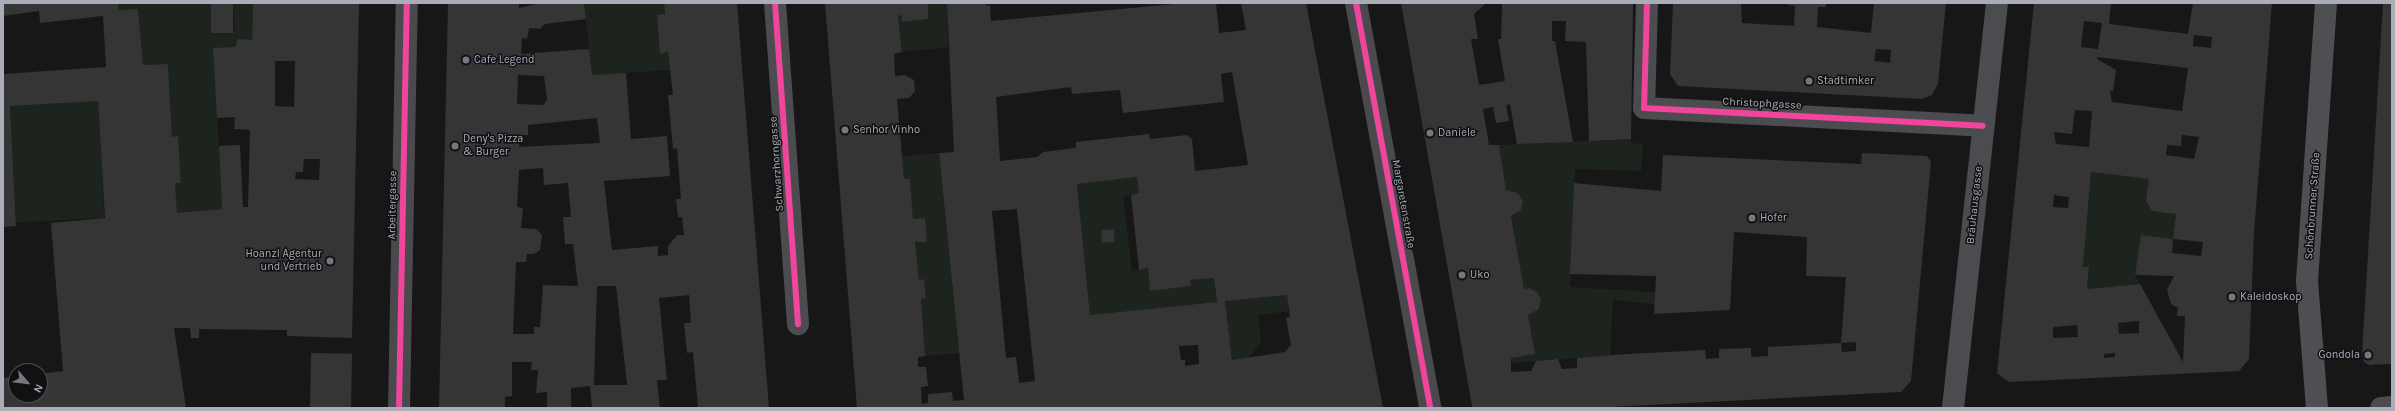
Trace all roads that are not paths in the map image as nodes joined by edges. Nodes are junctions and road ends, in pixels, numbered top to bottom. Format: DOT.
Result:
graph roads {
  1 [pos="407,3"];
  2 [pos="775,3"];
  3 [pos="1356,3"];
  4 [pos="1647,3"];
  5 [pos="1997,3"];
  6 [pos="2326,3"];
  7 [pos="1984,126"];
  8 [pos="798,324"];
  9 [pos="2392,407"];
  10 [pos="400,408"];
  11 [pos="1430,408"];
  12 [pos="1953,408"];
  13 [pos="2317,408"];
  14 [pos="2381,408"];
  1 -- 10 [label="street, Arbeitergasse"];
  2 -- 8 [label="street, Schwarzhorngasse"];
  3 -- 11 [label="street, Margaretenstraße"];
  4 -- 7 [label="street, Christophgasse"];
  5 -- 7 [label="street, Bräuhausgasse"];
  6 -- 13 [label="main road, Schönbrunner Straße"];
  7 -- 12 [label="street, Bräuhausgasse"];
  9 -- 14 [label="street"];
}
